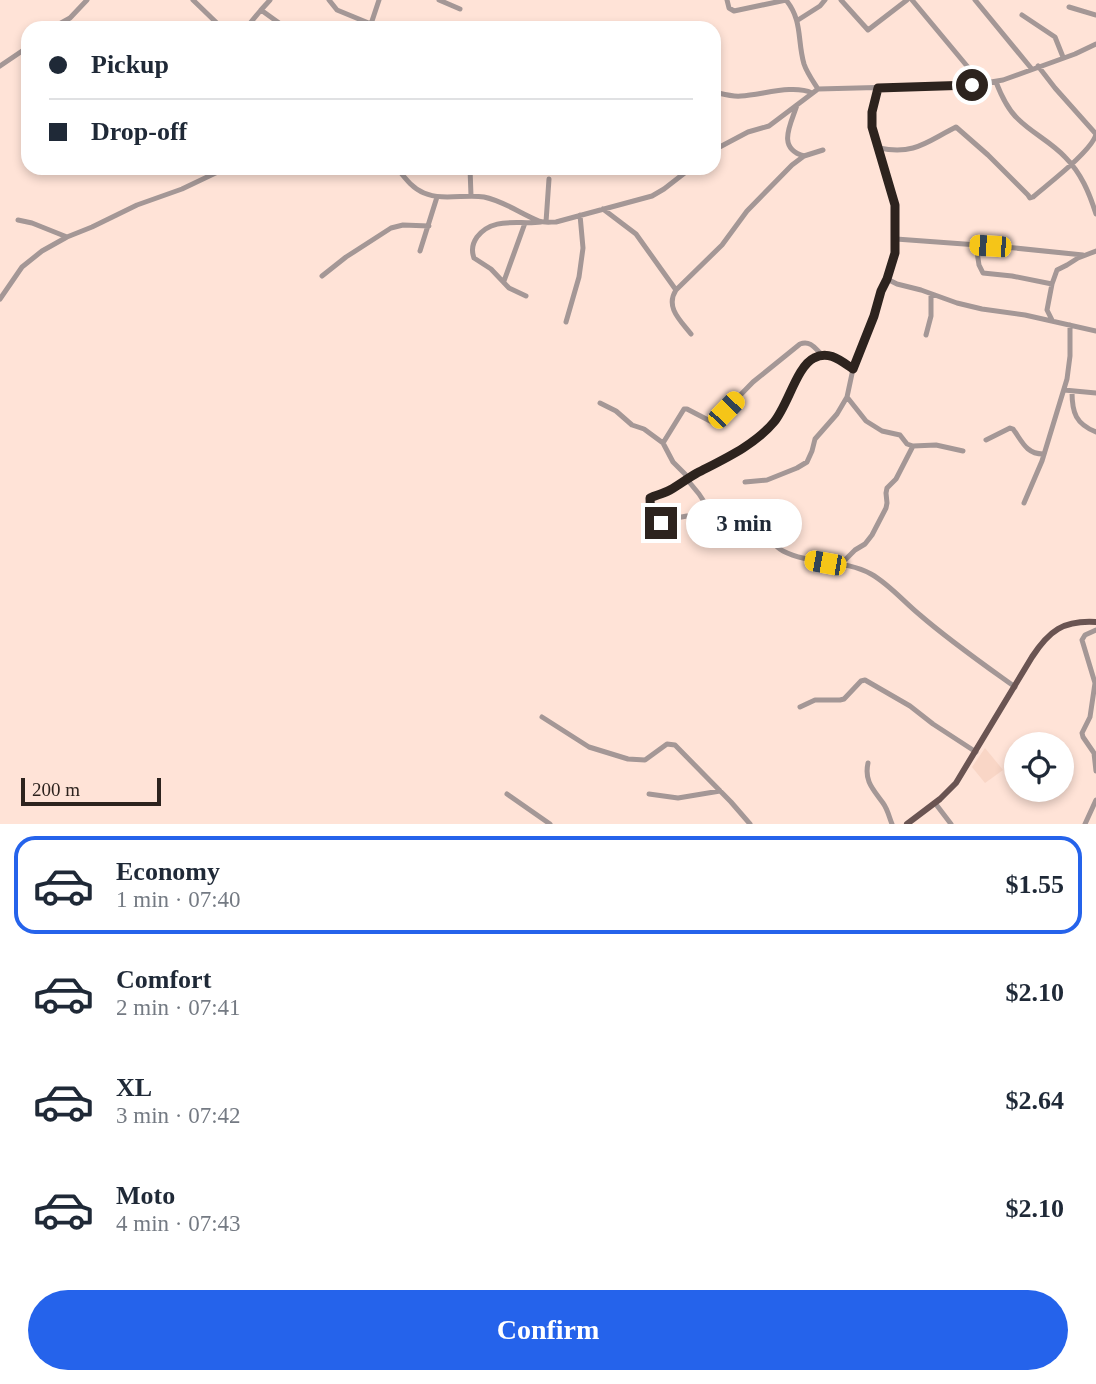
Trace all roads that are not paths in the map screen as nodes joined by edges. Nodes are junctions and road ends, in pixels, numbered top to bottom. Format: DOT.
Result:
graph roads {
  1 [pos="87,0"];
  2 [pos="193,0"];
  3 [pos="270,0"];
  4 [pos="329,0"];
  5 [pos="379,0"];
  6 [pos="439,0"];
  7 [pos="727,0"];
  8 [pos="786,0"];
  9 [pos="825,0"];
  10 [pos="841,0"];
  11 [pos="909,0"];
  12 [pos="975,0"];
  13 [pos="1069,7"];
  14 [pos="460,9"];
  15 [pos="261,10"];
  16 [pos="1021,15"];
  17 [pos="1096,15"];
  18 [pos="798,20"];
  19 [pos="65,21"];
  20 [pos="215,21"];
  21 [pos="252,21"];
  22 [pos="276,21"];
  23 [pos="361,21"];
  24 [pos="373,21"];
  25 [pos="1096,44"];
  26 [pos="21,52"];
  27 [pos="1063,57"];
  28 [pos="0,66"];
  29 [pos="1034,67"];
  30 [pos="996,82"];
  31 [pos="982,84"];
  32 [pos="878,88"];
  33 [pos="815,91"];
  34 [pos="721,94"];
  35 [pos="797,105"];
  36 [pos="721,145"];
  37 [pos="878,148"];
  38 [pos="823,150"];
  39 [pos="804,156"];
  40 [pos="1071,164"];
  41 [pos="211,175"];
  42 [pos="403,175"];
  43 [pos="470,175"];
  44 [pos="682,175"];
  45 [pos="549,179"];
  46 [pos="471,196"];
  47 [pos="437,197"];
  48 [pos="603,209"];
  49 [pos="1096,214"];
  50 [pos="580,215"];
  51 [pos="18,220"];
  52 [pos="544,222"];
  53 [pos="524,223"];
  54 [pos="429,226"];
  55 [pos="67,237"];
  56 [pos="896,239"];
  57 [pos="976,245"];
  58 [pos="420,251"];
  59 [pos="1096,251"];
  60 [pos="1083,255"];
  61 [pos="322,276"];
  62 [pos="887,279"];
  63 [pos="504,281"];
  64 [pos="1052,284"];
  65 [pos="676,290"];
  66 [pos="931,294"];
  67 [pos="526,296"];
  68 [pos="0,299"];
  69 [pos="1047,310"];
  70 [pos="1039,318"];
  71 [pos="1052,320"];
  72 [pos="566,322"];
  73 [pos="1069,325"];
  74 [pos="1096,331"];
  75 [pos="691,334"];
  76 [pos="926,335"];
  77 [pos="822,355"];
  78 [pos="853,369"];
  79 [pos="1064,390"];
  80 [pos="1072,392"];
  81 [pos="1096,393"];
  82 [pos="847,397"];
  83 [pos="600,402"];
  84 [pos="1096,432"];
  85 [pos="986,440"];
  86 [pos="663,443"];
  87 [pos="913,446"];
  88 [pos="964,451"];
  89 [pos="1043,454"];
  90 [pos="688,478"];
  91 [pos="745,482"];
  92 [pos="1024,503"];
  93 [pos="715,520"];
  94 [pos="841,564"];
  95 [pos="1096,622"];
  96 [pos="1096,630"];
  97 [pos="1015,687"];
  98 [pos="800,707"];
  99 [pos="542,717"];
  100 [pos="976,752"];
  101 [pos="868,763"];
  102 [pos="1096,771"];
  103 [pos="720,790"];
  104 [pos="507,794"];
  105 [pos="649,794"];
  106 [pos="1096,800"];
  107 [pos="935,803"];
  108 [pos="550,824"];
  109 [pos="750,824"];
  110 [pos="891,824"];
  111 [pos="907,824"];
  112 [pos="951,824"];
  113 [pos="1085,824"];
  1 -- 19 [label="street"];
  2 -- 20 [label="street"];
  3 -- 15 [label="street"];
  4 -- 23 [label="street"];
  5 -- 24 [label="street"];
  6 -- 14 [label="street"];
  7 -- 8 [label="street"];
  8 -- 18 [label="street"];
  9 -- 18 [label="street"];
  10 -- 11 [label="street"];
  11 -- 31 [label="street"];
  12 -- 29 [label="street"];
  13 -- 17 [label="street"];
  15 -- 21 [label="street"];
  15 -- 22 [label="street"];
  16 -- 27 [label="street"];
  18 -- 33 [label="street"];
  25 -- 27 [label="street"];
  26 -- 28 [label="street"];
  27 -- 29 [label="street"];
  29 -- 30 [label="street"];
  29 -- 40 [label="street"];
  30 -- 31 [label="street"];
  30 -- 40 [label="street"];
  31 -- 32 [label="street"];
  32 -- 33 [label="street"];
  32 -- 37 [label="street"];
  33 -- 34 [label="street"];
  33 -- 35 [label="street"];
  35 -- 36 [label="street"];
  35 -- 39 [label="street"];
  37 -- 40 [label="street"];
  37 -- 56 [label="street"];
  38 -- 39 [label="street"];
  39 -- 65 [label="street"];
  40 -- 49 [label="street"];
  41 -- 55 [label="street"];
  42 -- 47 [label="street"];
  43 -- 46 [label="street"];
  44 -- 48 [label="street"];
  45 -- 52 [label="street"];
  46 -- 47 [label="street"];
  46 -- 52 [label="street"];
  47 -- 54 [label="street"];
  48 -- 50 [label="street"];
  48 -- 65 [label="street"];
  50 -- 52 [label="street"];
  50 -- 72 [label="street"];
  51 -- 55 [label="street"];
  52 -- 53 [label="street"];
  53 -- 63 [label="street"];
  53 -- 63 [label="street"];
  54 -- 58 [label="street"];
  54 -- 61 [label="street"];
  55 -- 68 [label="street"];
  56 -- 57 [label="street"];
  56 -- 62 [label="street"];
  57 -- 60 [label="street"];
  57 -- 64 [label="street"];
  59 -- 60 [label="street"];
  60 -- 64 [label="street"];
  62 -- 66 [label="street"];
  62 -- 78 [label="street"];
  63 -- 67 [label="street"];
  64 -- 69 [label="street"];
  65 -- 75 [label="street"];
  66 -- 70 [label="street"];
  66 -- 76 [label="street"];
  69 -- 70 [label="street"];
  69 -- 71 [label="street"];
  70 -- 71 [label="street"];
  71 -- 73 [label="street"];
  73 -- 74 [label="street"];
  73 -- 79 [label="street"];
  77 -- 78 [label="street"];
  77 -- 86 [label="street"];
  77 -- 90 [label="street"];
  78 -- 82 [label="street"];
  79 -- 80 [label="street"];
  79 -- 89 [label="street"];
  80 -- 81 [label="street"];
  80 -- 84 [label="street"];
  82 -- 87 [label="street"];
  82 -- 91 [label="street"];
  83 -- 86 [label="street"];
  85 -- 89 [label="street"];
  86 -- 90 [label="street"];
  87 -- 88 [label="street"];
  87 -- 94 [label="street"];
  89 -- 92 [label="street"];
  90 -- 93 [label="street"];
  90 -- 93 [label="street"];
  93 -- 94 [label="street"];
  94 -- 97 [label="street"];
  95 -- 97 [label="main road"];
  96 -- 102 [label="street"];
  97 -- 100 [label="main road"];
  98 -- 100 [label="street"];
  99 -- 103 [label="street"];
  100 -- 107 [label="main road"];
  101 -- 110 [label="street"];
  103 -- 105 [label="street"];
  103 -- 109 [label="street"];
  104 -- 108 [label="street"];
  106 -- 113 [label="street"];
  107 -- 111 [label="main road"];
  107 -- 112 [label="street"];
}
